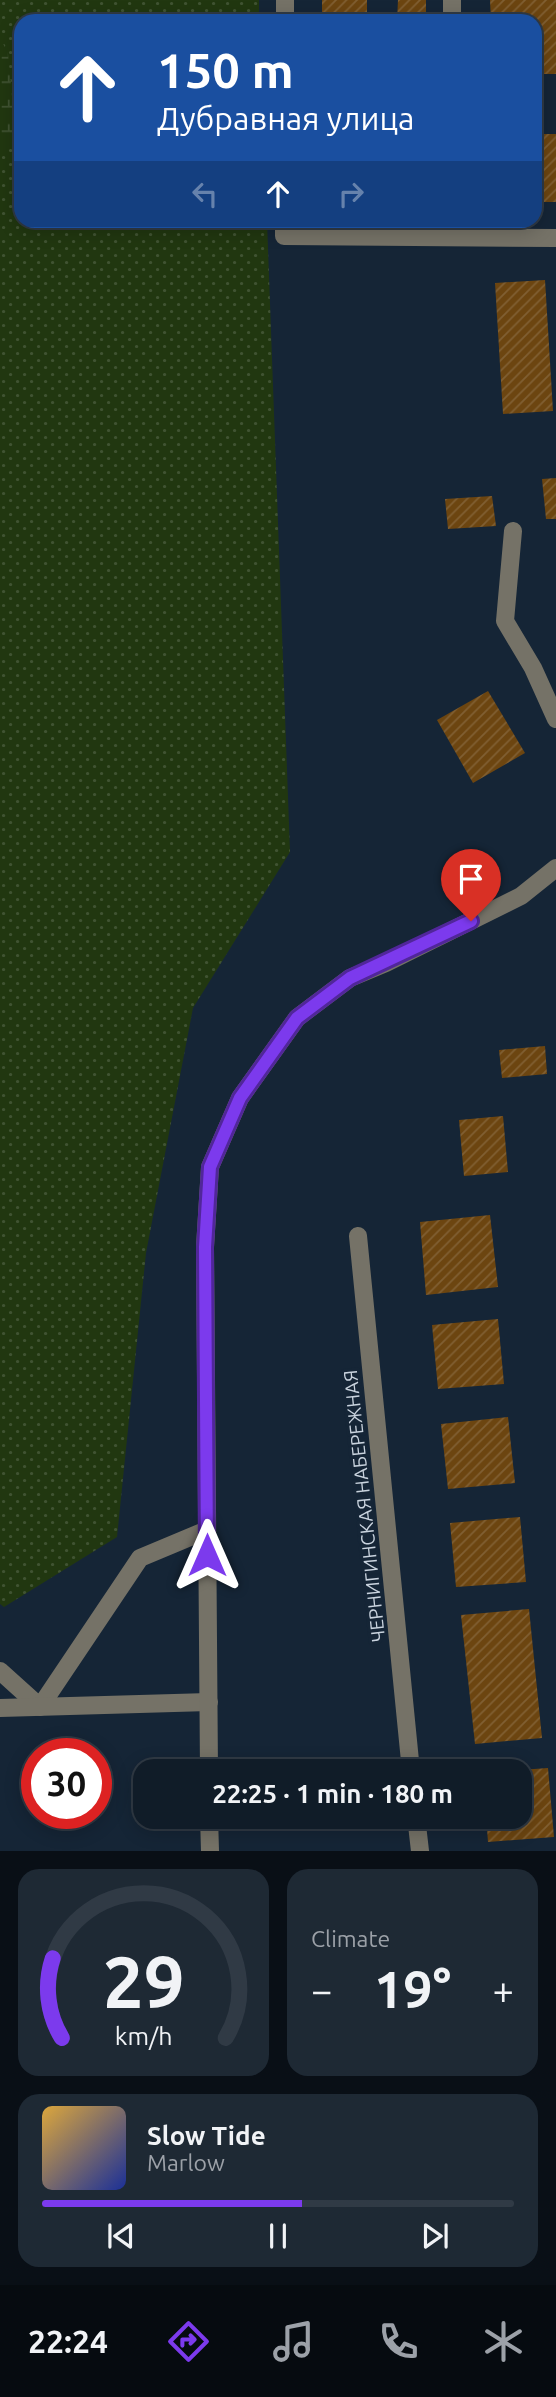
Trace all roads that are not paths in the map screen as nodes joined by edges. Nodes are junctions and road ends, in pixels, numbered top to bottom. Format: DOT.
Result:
graph roads {
  1 [pos="284,228"];
  2 [pos="450,229"];
  3 [pos="556,238"];
  4 [pos="513,531"];
  5 [pos="556,719"];
  6 [pos="556,868"];
  7 [pos="358,1236"];
  8 [pos="207,1530"];
  9 [pos="0,1671"];
  10 [pos="209,1702"];
  11 [pos="40,1706"];
  12 [pos="0,1707"];
  13 [pos="209,1759"];
  14 [pos="410,1759"];
  15 [pos="209,1829"];
  16 [pos="417,1829"];
  17 [pos="210,1851"];
  18 [pos="420,1851"];
  1 -- 2 [label="street"];
  2 -- 3 [label="street"];
  4 -- 5 [label="street"];
  6 -- 8 [label="street"];
  7 -- 14 [label="street, ЧЕРНИГИНСКАЯ НАБЕРЕЖНАЯ"];
  8 -- 10 [label="street"];
  8 -- 11 [label="street"];
  9 -- 11 [label="street"];
  10 -- 11 [label="street"];
  10 -- 13 [label="street"];
  11 -- 12 [label="street"];
  15 -- 17 [label="street"];
  16 -- 18 [label="street"];
}
